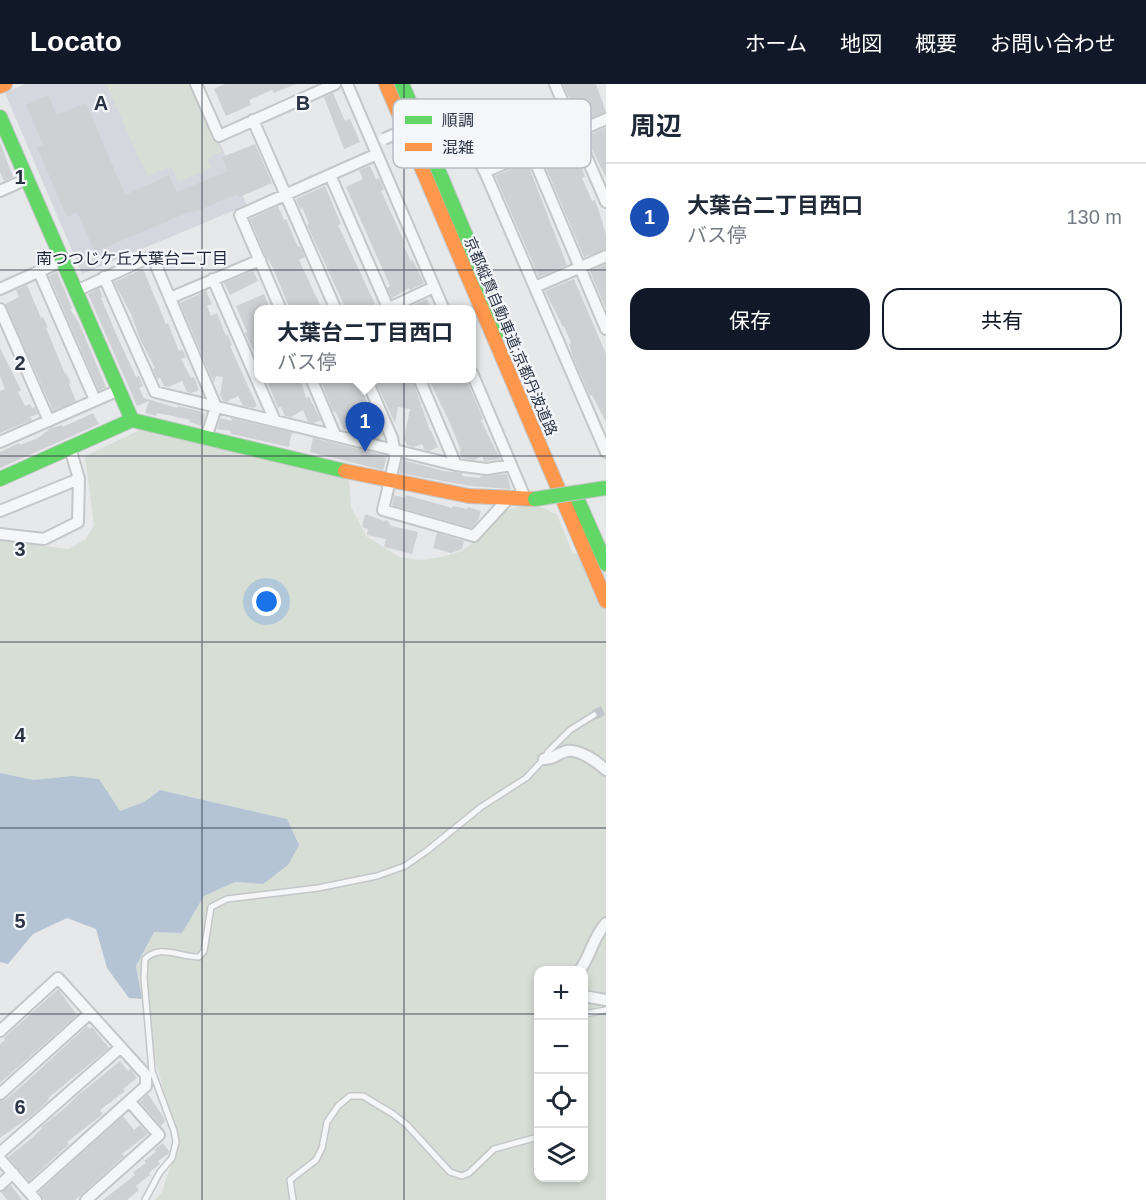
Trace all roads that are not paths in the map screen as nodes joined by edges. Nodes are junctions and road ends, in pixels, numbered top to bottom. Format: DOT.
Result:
graph roads {
  1 [pos="5,84"];
  2 [pos="196,84"];
  3 [pos="335,84"];
  4 [pos="347,84"];
  5 [pos="386,84"];
  6 [pos="402,84"];
  7 [pos="555,84"];
  8 [pos="0,86"];
  9 [pos="408,99"];
  10 [pos="562,99"];
  11 [pos="393,100"];
  12 [pos="606,118"];
  13 [pos="1,120"];
  14 [pos="254,120"];
  15 [pos="591,125"];
  16 [pos="393,135"];
  17 [pos="372,144"];
  18 [pos="377,154"];
  19 [pos="591,167"];
  20 [pos="422,168"];
  21 [pos="438,168"];
  22 [pos="483,168"];
  23 [pos="494,168"];
  24 [pos="538,168"];
  25 [pos="485,172"];
  26 [pos="330,175"];
  27 [pos="27,179"];
  28 [pos="1,188"];
  29 [pos="286,195"];
  30 [pos="606,202"];
  31 [pos="606,256"];
  32 [pos="260,260"];
  33 [pos="62,261"];
  34 [pos="579,268"];
  35 [pos="39,272"];
  36 [pos="104,277"];
  37 [pos="213,279"];
  38 [pos="434,287"];
  39 [pos="535,287"];
  40 [pos="0,289"];
  41 [pos="76,291"];
  42 [pos="170,298"];
  43 [pos="279,305"];
  44 [pos="334,305"];
  45 [pos="385,305"];
  46 [pos="396,305"];
  47 [pos="442,305"];
  48 [pos="0,309"];
  49 [pos="606,329"];
  50 [pos="254,373"];
  51 [pos="258,383"];
  52 [pos="313,383"];
  53 [pos="368,383"];
  54 [pos="421,383"];
  55 [pos="475,383"];
  56 [pos="119,390"];
  57 [pos="95,400"];
  58 [pos="216,406"];
  59 [pos="132,420"];
  60 [pos="49,421"];
  61 [pos="275,421"];
  62 [pos="335,435"];
  63 [pos="206,438"];
  64 [pos="0,442"];
  65 [pos="70,448"];
  66 [pos="394,449"];
  67 [pos="606,452"];
  68 [pos="456,465"];
  69 [pos="512,465"];
  70 [pos="0,479"];
  71 [pos="79,479"];
  72 [pos="388,481"];
  73 [pos="606,488"];
  74 [pos="508,499"];
  75 [pos="530,499"];
  76 [pos="0,511"];
  77 [pos="0,534"];
  78 [pos="606,564"];
  79 [pos="606,601"];
  80 [pos="594,715"];
  81 [pos="544,759"];
  82 [pos="606,770"];
  83 [pos="606,923"];
  84 [pos="583,966"];
  85 [pos="588,997"];
  86 [pos="606,1000"];
  87 [pos="606,1010"];
  88 [pos="90,1013"];
  89 [pos="588,1013"];
  90 [pos="0,1030"];
  91 [pos="121,1047"];
  92 [pos="0,1094"];
  93 [pos="129,1101"];
  94 [pos="534,1138"];
  95 [pos="0,1154"];
  96 [pos="0,1159"];
  97 [pos="13,1173"];
  98 [pos="0,1185"];
  99 [pos="29,1191"];
  100 [pos="36,1200"];
  101 [pos="86,1200"];
  102 [pos="145,1200"];
  103 [pos="293,1200"];
  1 -- 8 [label="main road"];
  2 -- 14 [label="street"];
  3 -- 14 [label="street"];
  4 -- 17 [label="street"];
  5 -- 11 [label="main road, 京都縦貫自動車道;京都丹波道路"];
  6 -- 9 [label="main road, 京都縦貫自動車道;京都丹波道路"];
  7 -- 10 [label="street"];
  12 -- 15 [label="street"];
  13 -- 27 [label="main road"];
  14 -- 29 [label="street"];
  16 -- 17 [label="street, bridge"];
  17 -- 18 [label="street"];
  18 -- 26 [label="street"];
  18 -- 38 [label="street"];
  19 -- 30 [label="street"];
  20 -- 79 [label="main road, 京都縦貫自動車道;京都丹波道路"];
  21 -- 78 [label="main road, 京都縦貫自動車道;京都丹波道路"];
  22 -- 25 [label="street, bridge"];
  23 -- 25 [label="street"];
  24 -- 34 [label="street"];
  25 -- 39 [label="street"];
  26 -- 29 [label="street"];
  26 -- 45 [label="street"];
  27 -- 28 [label="street"];
  27 -- 33 [label="main road"];
  29 -- 32 [label="street"];
  29 -- 44 [label="street"];
  31 -- 34 [label="street"];
  32 -- 37 [label="street"];
  32 -- 43 [label="street"];
  33 -- 35 [label="street"];
  33 -- 41 [label="main road"];
  34 -- 39 [label="street"];
  34 -- 49 [label="street"];
  35 -- 40 [label="street"];
  35 -- 57 [label="street"];
  36 -- 41 [label="street"];
  36 -- 42 [label="street"];
  36 -- 58 [label="street"];
  37 -- 42 [label="street"];
  37 -- 50 [label="street"];
  38 -- 46 [label="street"];
  38 -- 47 [label="street"];
  39 -- 67 [label="street"];
  41 -- 56 [label="main road"];
  42 -- 58 [label="street"];
  48 -- 60 [label="street"];
  51 -- 61 [label="street"];
  52 -- 62 [label="street"];
  53 -- 66 [label="street"];
  54 -- 68 [label="street"];
  55 -- 69 [label="street"];
  56 -- 57 [label="street"];
  56 -- 59 [label="main road"];
  57 -- 60 [label="street"];
  58 -- 61 [label="street"];
  58 -- 63 [label="street"];
  59 -- 63 [label="main road"];
  59 -- 65 [label="main road"];
  60 -- 64 [label="street"];
  61 -- 62 [label="street"];
  62 -- 66 [label="street"];
  63 -- 72 [label="main road"];
  65 -- 70 [label="main road"];
  65 -- 71 [label="street"];
  66 -- 68 [label="street"];
  66 -- 72 [label="street"];
  68 -- 69 [label="street"];
  69 -- 75 [label="street"];
  71 -- 76 [label="street"];
  71 -- 77 [label="street"];
  72 -- 74 [label="main road"];
  72 -- 74 [label="street"];
  73 -- 75 [label="main road, bridge"];
  74 -- 75 [label="main road"];
  80 -- 81 [label="lane"];
  81 -- 82 [label="street"];
  81 -- 102 [label="lane"];
  83 -- 84 [label="street"];
  85 -- 86 [label="street"];
  87 -- 89 [label="lane"];
  88 -- 90 [label="street"];
  88 -- 91 [label="street"];
  88 -- 92 [label="street"];
  91 -- 93 [label="street"];
  91 -- 95 [label="street"];
  93 -- 99 [label="street"];
  93 -- 101 [label="street"];
  94 -- 103 [label="lane"];
  96 -- 97 [label="street"];
  97 -- 98 [label="street"];
  97 -- 99 [label="street"];
  99 -- 100 [label="street"];
}
